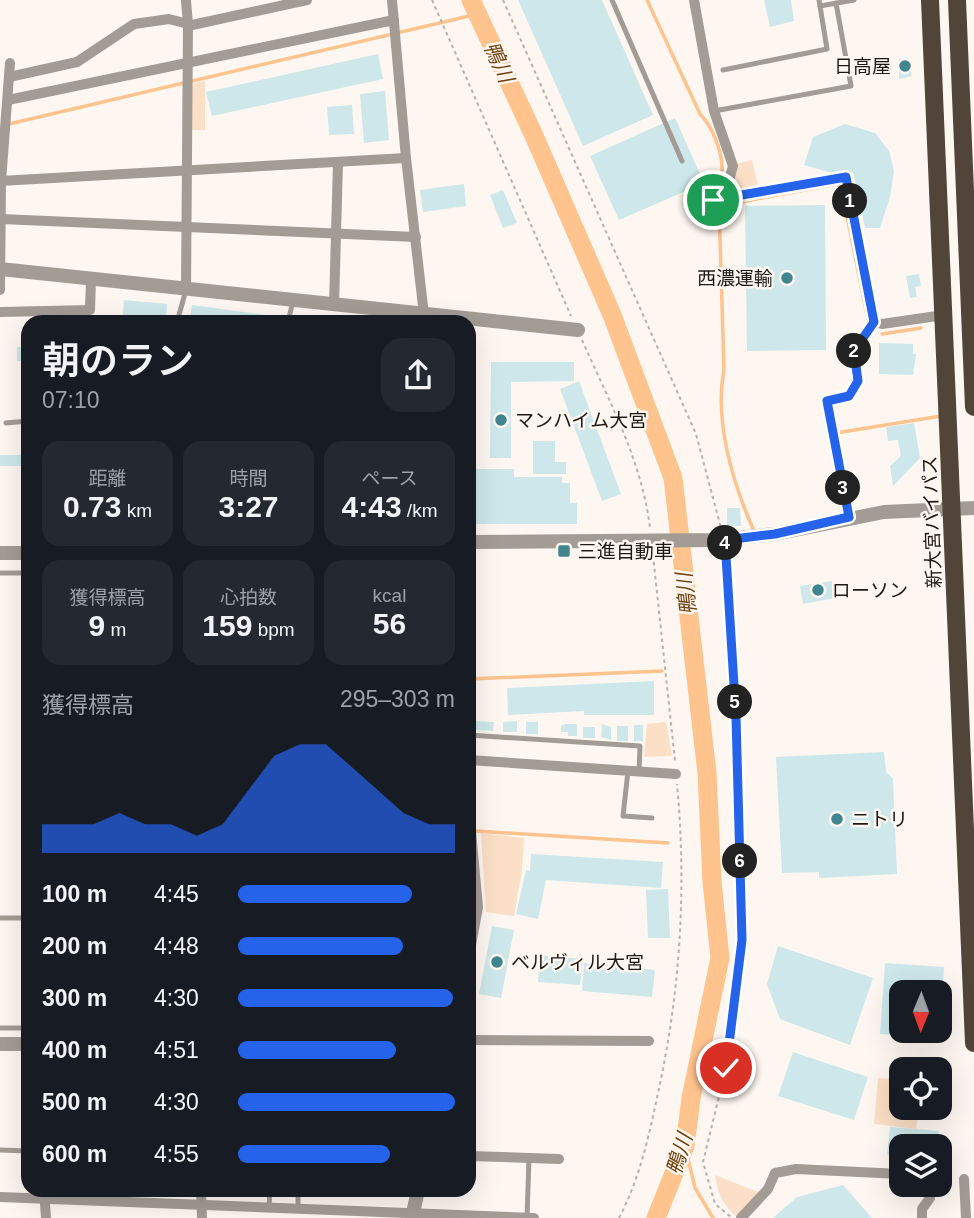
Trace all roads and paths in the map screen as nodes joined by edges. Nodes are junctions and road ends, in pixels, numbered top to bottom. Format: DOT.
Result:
graph roads {
  1 [pos="307,0"];
  2 [pos="392,0"];
  3 [pos="432,0"];
  4 [pos="503,0"];
  5 [pos="612,0"];
  6 [pos="694,0"];
  7 [pos="855,0"];
  8 [pos="930,0"];
  9 [pos="957,0"];
  10 [pos="186,1"];
  11 [pos="820,3"];
  12 [pos="836,3"];
  13 [pos="394,20"];
  14 [pos="188,24"];
  15 [pos="188,62"];
  16 [pos="10,63"];
  17 [pos="723,70"];
  18 [pos="6,84"];
  19 [pos="8,100"];
  20 [pos="714,111"];
  21 [pos="969,155"];
  22 [pos="406,158"];
  23 [pos="682,161"];
  24 [pos="338,162"];
  25 [pos="188,171"];
  26 [pos="1,181"];
  27 [pos="730,198"];
  28 [pos="713,200"];
  29 [pos="1,219"];
  30 [pos="187,226"];
  31 [pos="335,233"];
  32 [pos="415,237"];
  33 [pos="1,270"];
  34 [pos="91,279"];
  35 [pos="0,290"];
  36 [pos="186,290"];
  37 [pos="293,301"];
  38 [pos="334,306"];
  39 [pos="0,312"];
  40 [pos="179,315"];
  41 [pos="290,315"];
  42 [pos="397,315"];
  43 [pos="425,315"];
  44 [pos="944,315"];
  45 [pos="874,322"];
  46 [pos="476,323"];
  47 [pos="578,330"];
  48 [pos="827,401"];
  49 [pos="974,407"];
  50 [pos="21,421"];
  51 [pos="6,422"];
  52 [pos="952,508"];
  53 [pos="974,508"];
  54 [pos="849,517"];
  55 [pos="722,540"];
  56 [pos="476,542"];
  57 [pos="654,542"];
  58 [pos="0,553"];
  59 [pos="21,553"];
  60 [pos="0,573"];
  61 [pos="21,573"];
  62 [pos="476,735"];
  63 [pos="476,761"];
  64 [pos="633,771"];
  65 [pos="676,774"];
  66 [pos="652,818"];
  67 [pos="0,918"];
  68 [pos="21,918"];
  69 [pos="0,1028"];
  70 [pos="21,1028"];
  71 [pos="476,1040"];
  72 [pos="649,1041"];
  73 [pos="974,1043"];
  74 [pos="0,1044"];
  75 [pos="21,1044"];
  76 [pos="0,1150"];
  77 [pos="21,1152"];
  78 [pos="476,1156"];
  79 [pos="529,1158"];
  80 [pos="559,1159"];
  81 [pos="889,1173"];
  82 [pos="964,1179"];
  83 [pos="21,1196"];
  84 [pos="0,1197"];
  85 [pos="44,1197"];
  86 [pos="91,1197"];
  87 [pos="201,1197"];
  88 [pos="270,1197"];
  89 [pos="298,1197"];
  90 [pos="417,1197"];
  91 [pos="930,1197"];
  92 [pos="201,1204"];
  93 [pos="269,1207"];
  94 [pos="298,1208"];
  95 [pos="413,1215"];
  96 [pos="46,1218"];
  97 [pos="202,1218"];
  98 [pos="527,1218"];
  99 [pos="534,1218"];
  100 [pos="619,1218"];
  101 [pos="731,1218"];
  102 [pos="741,1218"];
  103 [pos="922,1218"];
  104 [pos="966,1218"];
  1 -- 14 [label="street"];
  2 -- 13 [label="street"];
  3 -- 47 [label="path"];
  4 -- 55 [label="path"];
  5 -- 23 [label="lane"];
  6 -- 20 [label="street"];
  7 -- 12 [label="lane"];
  8 -- 44 [label="highway, 新大宮バイパス"];
  9 -- 21 [label="highway"];
  10 -- 14 [label="street"];
  11 -- 12 [label="lane"];
  11 -- 17 [label="lane"];
  12 -- 20 [label="lane"];
  13 -- 15 [label="street"];
  13 -- 22 [label="street"];
  14 -- 15 [label="street"];
  14 -- 18 [label="street"];
  15 -- 19 [label="street"];
  15 -- 25 [label="street"];
  16 -- 18 [label="street"];
  18 -- 19 [label="street"];
  19 -- 26 [label="street"];
  20 -- 27 [label="street"];
  21 -- 49 [label="highway"];
  22 -- 24 [label="street"];
  22 -- 32 [label="street"];
  24 -- 25 [label="street"];
  24 -- 31 [label="street"];
  25 -- 26 [label="street"];
  25 -- 30 [label="street"];
  26 -- 29 [label="street"];
  27 -- 28 [label="street"];
  27 -- 45 [label="street"];
  29 -- 30 [label="street"];
  29 -- 33 [label="street"];
  30 -- 31 [label="street"];
  30 -- 36 [label="street"];
  31 -- 32 [label="street"];
  31 -- 38 [label="street"];
  32 -- 43 [label="street"];
  33 -- 34 [label="street"];
  33 -- 35 [label="street"];
  34 -- 36 [label="street"];
  34 -- 39 [label="street"];
  36 -- 37 [label="street"];
  36 -- 40 [label="lane"];
  37 -- 38 [label="street"];
  37 -- 41 [label="lane"];
  38 -- 42 [label="street"];
  44 -- 45 [label="street"];
  44 -- 52 [label="highway, 新大宮バイパス"];
  45 -- 48 [label="lane"];
  46 -- 47 [label="street"];
  47 -- 57 [label="path"];
  48 -- 54 [label="street"];
  50 -- 51 [label="lane"];
  52 -- 53 [label="street"];
  52 -- 54 [label="street"];
  52 -- 73 [label="highway, 新大宮バイパス"];
  54 -- 55 [label="street"];
  55 -- 57 [label="street"];
  55 -- 101 [label="path"];
  56 -- 57 [label="street"];
  57 -- 65 [label="path"];
  58 -- 59 [label="street"];
  60 -- 61 [label="lane"];
  62 -- 64 [label="lane"];
  63 -- 64 [label="street"];
  64 -- 65 [label="street"];
  64 -- 66 [label="lane"];
  65 -- 100 [label="path"];
  67 -- 68 [label="lane"];
  69 -- 70 [label="lane"];
  71 -- 72 [label="street"];
  74 -- 75 [label="street"];
  76 -- 77 [label="lane"];
  78 -- 79 [label="street"];
  79 -- 80 [label="street"];
  79 -- 98 [label="lane"];
  81 -- 102 [label="street"];
  82 -- 104 [label="street"];
  83 -- 84 [label="street"];
  85 -- 96 [label="street"];
  86 -- 92 [label="street"];
  87 -- 92 [label="street"];
  88 -- 93 [label="lane"];
  89 -- 94 [label="lane"];
  90 -- 95 [label="street"];
  91 -- 103 [label="street"];
  92 -- 93 [label="street"];
  92 -- 97 [label="street"];
  93 -- 94 [label="street"];
  94 -- 95 [label="street"];
  95 -- 98 [label="street"];
  98 -- 99 [label="street"];
}
